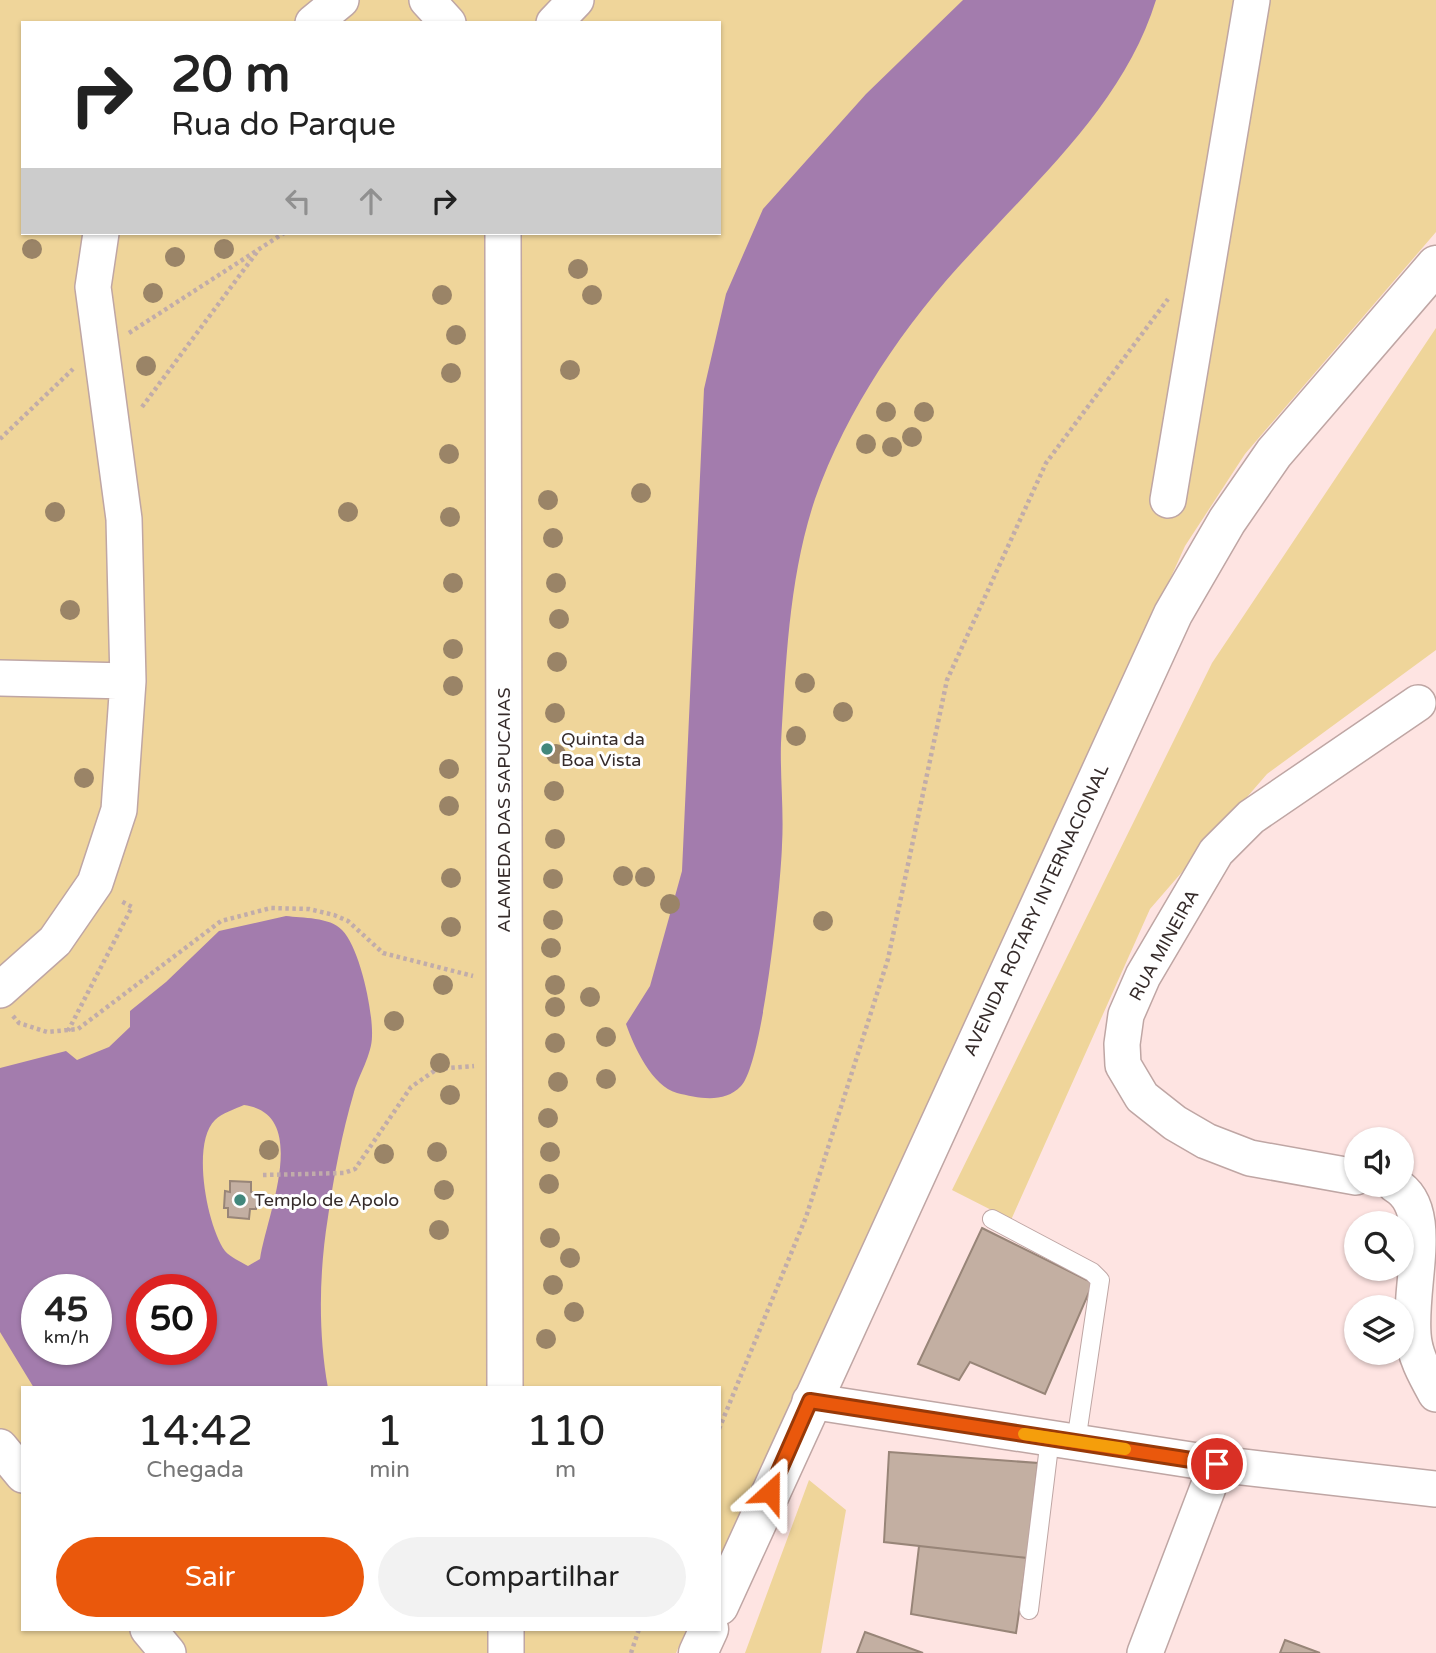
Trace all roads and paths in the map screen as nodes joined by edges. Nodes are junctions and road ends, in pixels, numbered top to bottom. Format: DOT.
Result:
graph roads {
  1 [pos="340,0"];
  2 [pos="1252,0"];
  3 [pos="315,21"];
  4 [pos="101,235"];
  5 [pos="281,235"];
  6 [pos="503,235"];
  7 [pos="260,249"];
  8 [pos="1436,265"];
  9 [pos="1171,295"];
  10 [pos="99,345"];
  11 [pos="142,407"];
  12 [pos="0,439"];
  13 [pos="1168,500"];
  14 [pos="0,678"];
  15 [pos="128,681"];
  16 [pos="1418,703"];
  17 [pos="93,886"];
  18 [pos="504,984"];
  19 [pos="5,1002"];
  20 [pos="67,1032"];
  21 [pos="504,1063"];
  22 [pos="262,1175"];
  23 [pos="1344,1175"];
  24 [pos="1414,1192"];
  25 [pos="992,1219"];
  26 [pos="505,1386"];
  27 [pos="1436,1394"];
  28 [pos="810,1401"];
  29 [pos="721,1424"];
  30 [pos="1063,1440"];
  31 [pos="0,1447"];
  32 [pos="1217,1464"];
  33 [pos="21,1473"];
  34 [pos="1436,1489"];
  35 [pos="721,1601"];
  36 [pos="1029,1610"];
  37 [pos="150,1631"];
  38 [pos="506,1631"];
  39 [pos="638,1631"];
  40 [pos="708,1631"];
  41 [pos="168,1653"];
  42 [pos="506,1653"];
  43 [pos="631,1653"];
  44 [pos="698,1653"];
  45 [pos="1145,1653"];
  1 -- 3 [label="street"];
  2 -- 13 [label="street"];
  4 -- 10 [label="street"];
  5 -- 7 [label="path"];
  6 -- 18 [label="street, ALAMEDA DAS SAPUCAIAS"];
  7 -- 10 [label="path"];
  7 -- 11 [label="path"];
  8 -- 28 [label="main road, AVENIDA ROTARY INTERNACIONAL"];
  9 -- 29 [label="path"];
  10 -- 12 [label="path"];
  10 -- 15 [label="street"];
  14 -- 15 [label="street"];
  15 -- 17 [label="street"];
  16 -- 23 [label="street, RUA MINEIRA"];
  17 -- 19 [label="street"];
  17 -- 20 [label="path"];
  18 -- 20 [label="path"];
  18 -- 21 [label="street, ALAMEDA DAS SAPUCAIAS"];
  19 -- 20 [label="path"];
  21 -- 22 [label="path"];
  21 -- 26 [label="street, ALAMEDA DAS SAPUCAIAS"];
  24 -- 27 [label="street"];
  25 -- 30 [label="lane"];
  28 -- 30 [label="street"];
  28 -- 35 [label="main road, AVENIDA ROTARY INTERNACIONAL"];
  30 -- 32 [label="street"];
  30 -- 36 [label="lane"];
  31 -- 33 [label="street"];
  32 -- 34 [label="street"];
  32 -- 45 [label="street"];
  37 -- 41 [label="street"];
  38 -- 42 [label="street"];
  39 -- 43 [label="path"];
  40 -- 44 [label="main road"];
}
